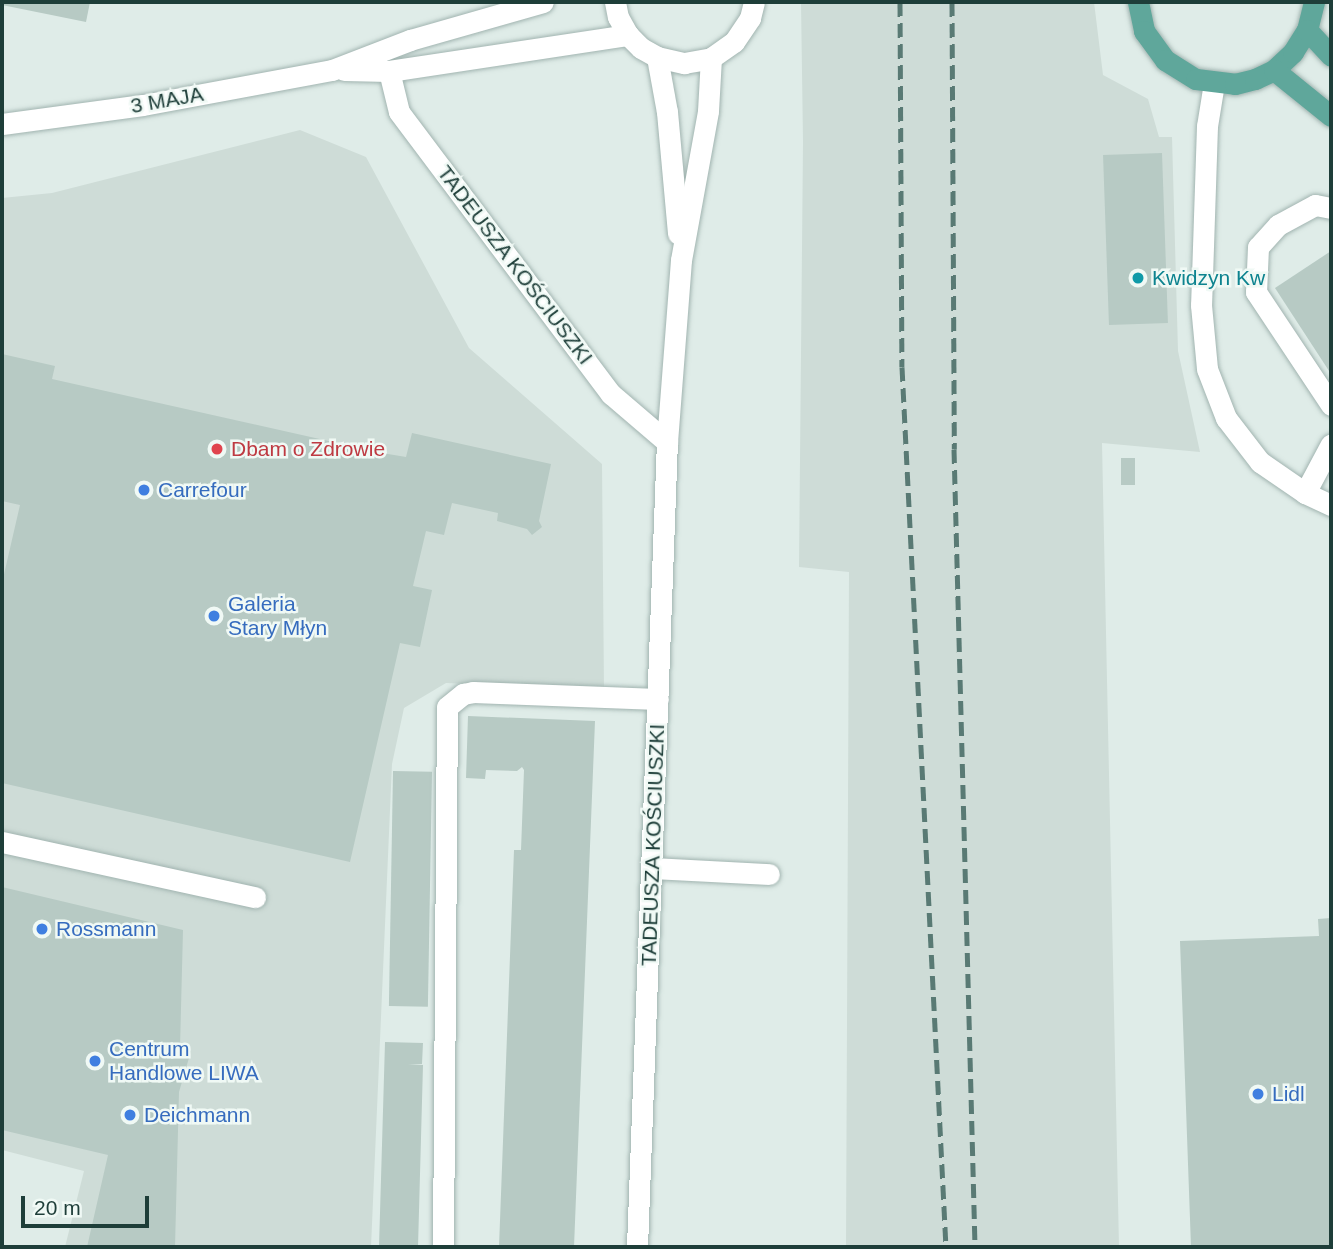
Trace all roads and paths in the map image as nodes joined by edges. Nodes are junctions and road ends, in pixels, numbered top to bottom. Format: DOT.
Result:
graph roads {
  1 [pos="543,2"];
  2 [pos="615,2"];
  3 [pos="754,2"];
  4 [pos="1138,2"];
  5 [pos="1314,2"];
  6 [pos="1307,30"];
  7 [pos="628,35"];
  8 [pos="1331,56"];
  9 [pos="657,57"];
  10 [pos="710,58"];
  11 [pos="332,69"];
  12 [pos="1274,70"];
  13 [pos="389,71"];
  14 [pos="1214,83"];
  15 [pos="1331,116"];
  16 [pos="2,124"];
  17 [pos="1331,208"];
  18 [pos="681,260"];
  19 [pos="1331,405"];
  20 [pos="667,442"];
  21 [pos="1331,444"];
  22 [pos="1305,493"];
  23 [pos="1331,505"];
  24 [pos="658,699"];
  25 [pos="2,842"];
  26 [pos="653,868"];
  27 [pos="769,874"];
  28 [pos="255,897"];
  29 [pos="443,1247"];
  30 [pos="637,1247"];
  1 -- 11 [label="street, 3 MAJA"];
  2 -- 7 [label="street"];
  3 -- 10 [label="street"];
  4 -- 14 [label="main road"];
  5 -- 6 [label="main road"];
  6 -- 8 [label="main road"];
  6 -- 12 [label="main road"];
  7 -- 9 [label="street"];
  7 -- 13 [label="street, 3 MAJA"];
  9 -- 10 [label="street"];
  9 -- 18 [label="street, TADEUSZA KOŚCIUSZKI"];
  10 -- 18 [label="street, TADEUSZA KOŚCIUSZKI"];
  11 -- 13 [label="street, 3 MAJA"];
  11 -- 16 [label="street, 3 MAJA"];
  12 -- 14 [label="main road"];
  12 -- 15 [label="main road"];
  13 -- 20 [label="street, TADEUSZA KOŚCIUSZKI"];
  14 -- 22 [label="street"];
  17 -- 19 [label="street"];
  18 -- 20 [label="street, TADEUSZA KOŚCIUSZKI"];
  20 -- 24 [label="street, TADEUSZA KOŚCIUSZKI"];
  21 -- 22 [label="street"];
  22 -- 23 [label="street"];
  24 -- 26 [label="street, TADEUSZA KOŚCIUSZKI"];
  24 -- 29 [label="street"];
  25 -- 28 [label="street"];
  26 -- 27 [label="street"];
  26 -- 30 [label="street, TADEUSZA KOŚCIUSZKI"];
}
